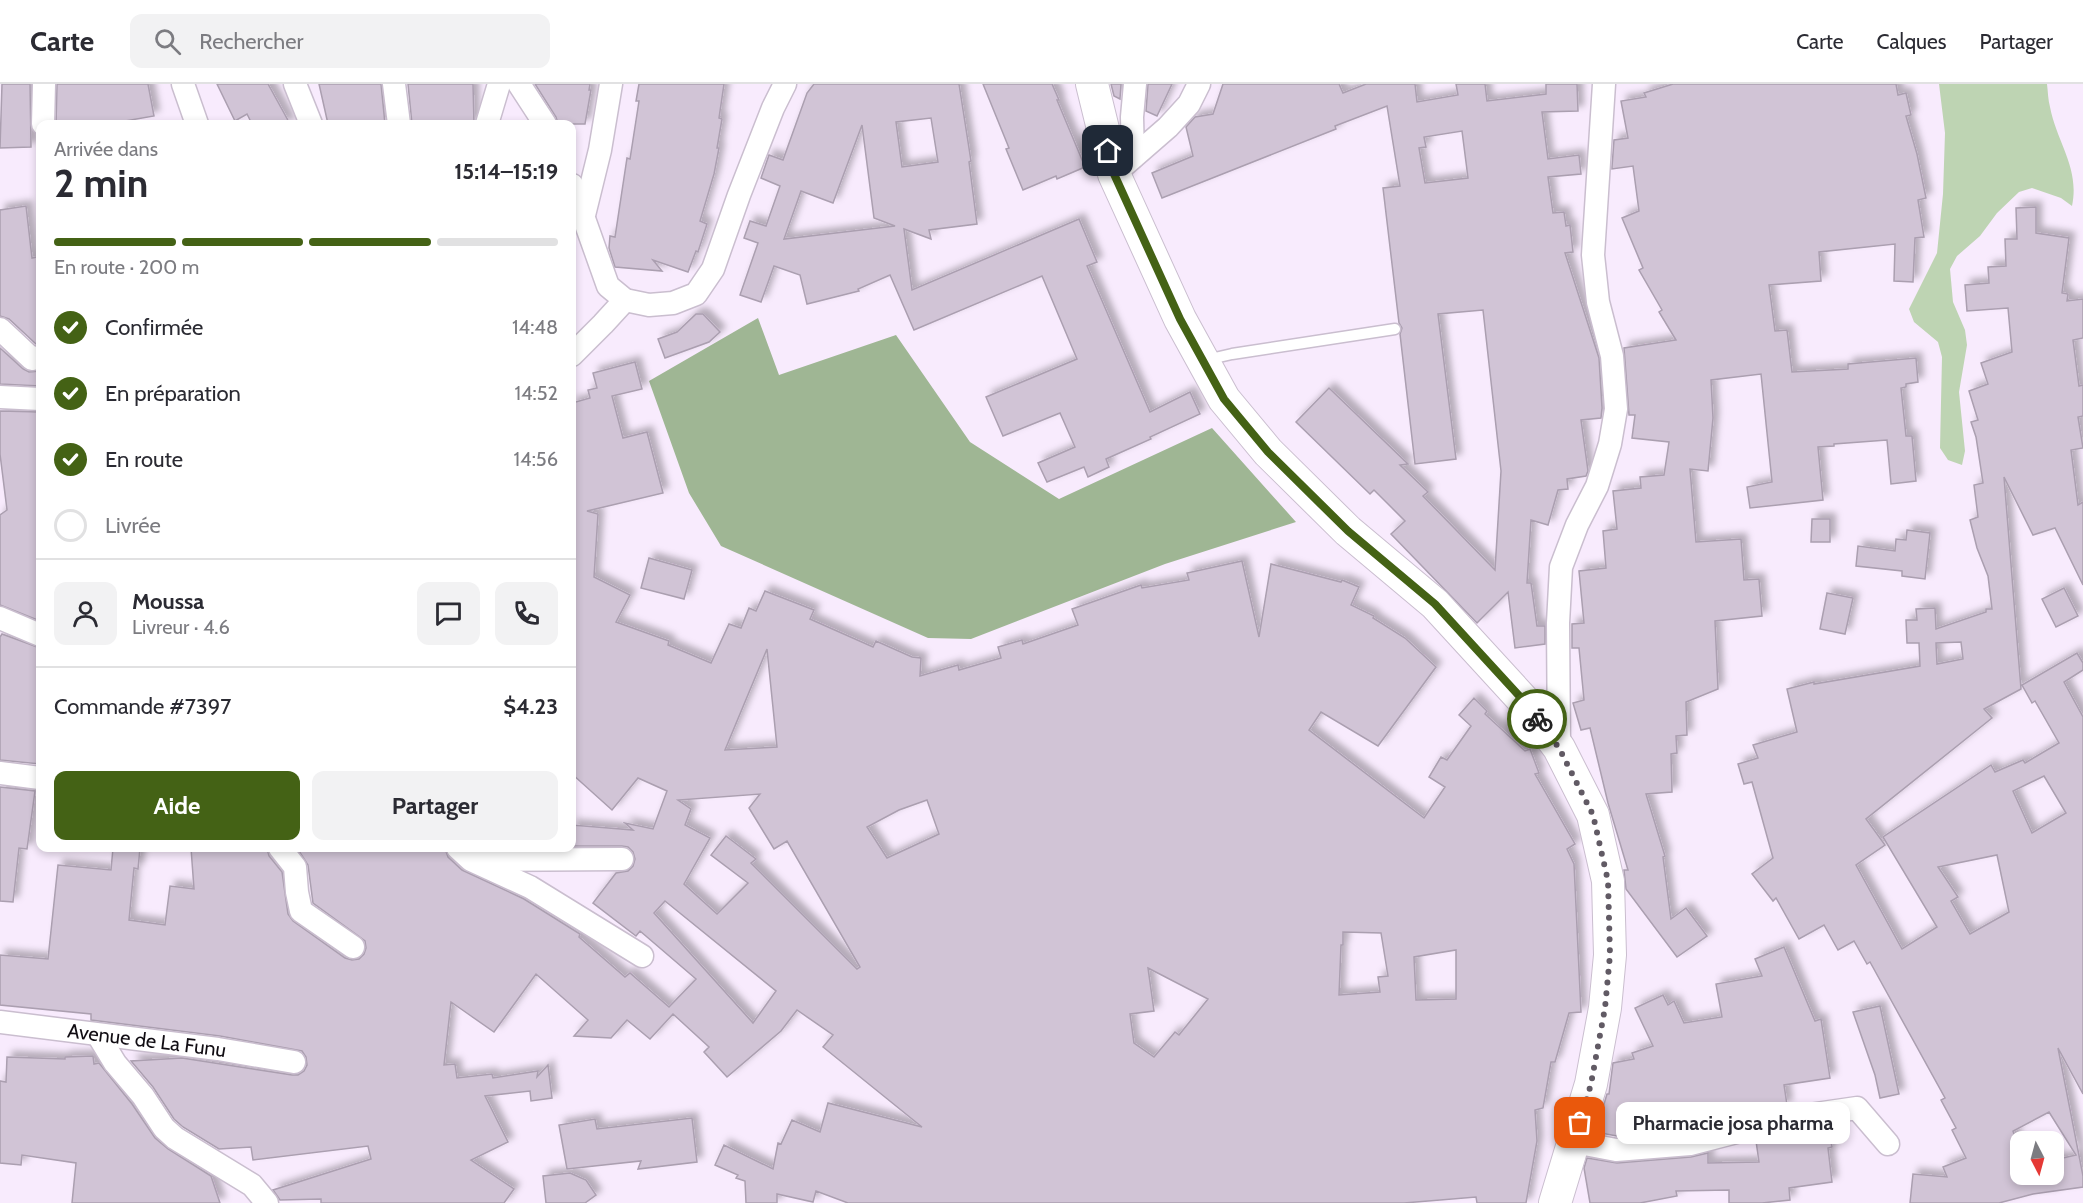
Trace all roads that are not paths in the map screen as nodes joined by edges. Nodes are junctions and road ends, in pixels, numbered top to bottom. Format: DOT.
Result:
graph roads {
  1 [pos="44,84"];
  2 [pos="183,84"];
  3 [pos="295,84"];
  4 [pos="394,84"];
  5 [pos="499,84"];
  6 [pos="519,84"];
  7 [pos="611,84"];
  8 [pos="785,84"];
  9 [pos="1092,84"];
  10 [pos="1135,84"];
  11 [pos="1199,84"];
  12 [pos="1604,84"];
  13 [pos="43,120"];
  14 [pos="196,120"];
  15 [pos="309,120"];
  16 [pos="398,120"];
  17 [pos="488,120"];
  18 [pos="542,120"];
  19 [pos="1123,165"];
  20 [pos="576,195"];
  21 [pos="584,215"];
  22 [pos="625,300"];
  23 [pos="0,329"];
  24 [pos="1395,329"];
  25 [pos="576,351"];
  26 [pos="36,358"];
  27 [pos="1203,361"];
  28 [pos="0,397"];
  29 [pos="36,399"];
  30 [pos="0,618"];
  31 [pos="36,633"];
  32 [pos="1559,748"];
  33 [pos="0,773"];
  34 [pos="36,778"];
  35 [pos="283,852"];
  36 [pos="465,854"];
  37 [pos="622,859"];
  38 [pos="353,947"];
  39 [pos="642,956"];
  40 [pos="0,1022"];
  41 [pos="98,1035"];
  42 [pos="294,1062"];
  43 [pos="1574,1142"];
  44 [pos="1888,1144"];
  45 [pos="267,1203"];
  46 [pos="1555,1203"];
  1 -- 13 [label="street"];
  2 -- 14 [label="street"];
  3 -- 15 [label="street"];
  4 -- 16 [label="street"];
  5 -- 17 [label="street"];
  6 -- 18 [label="street"];
  7 -- 21 [label="street"];
  8 -- 22 [label="street"];
  9 -- 19 [label="street"];
  10 -- 19 [label="street"];
  11 -- 19 [label="street"];
  12 -- 32 [label="street"];
  19 -- 27 [label="street"];
  20 -- 21 [label="street"];
  21 -- 22 [label="street"];
  22 -- 25 [label="street"];
  23 -- 26 [label="street"];
  24 -- 27 [label="lane"];
  27 -- 32 [label="street"];
  28 -- 29 [label="street"];
  30 -- 31 [label="street"];
  32 -- 43 [label="street"];
  33 -- 34 [label="street"];
  35 -- 38 [label="street"];
  36 -- 37 [label="street"];
  36 -- 39 [label="street"];
  40 -- 41 [label="street, Avenue de La Funu"];
  41 -- 42 [label="street, Avenue de La Funu"];
  41 -- 45 [label="street"];
  43 -- 44 [label="street"];
  43 -- 46 [label="street"];
}
